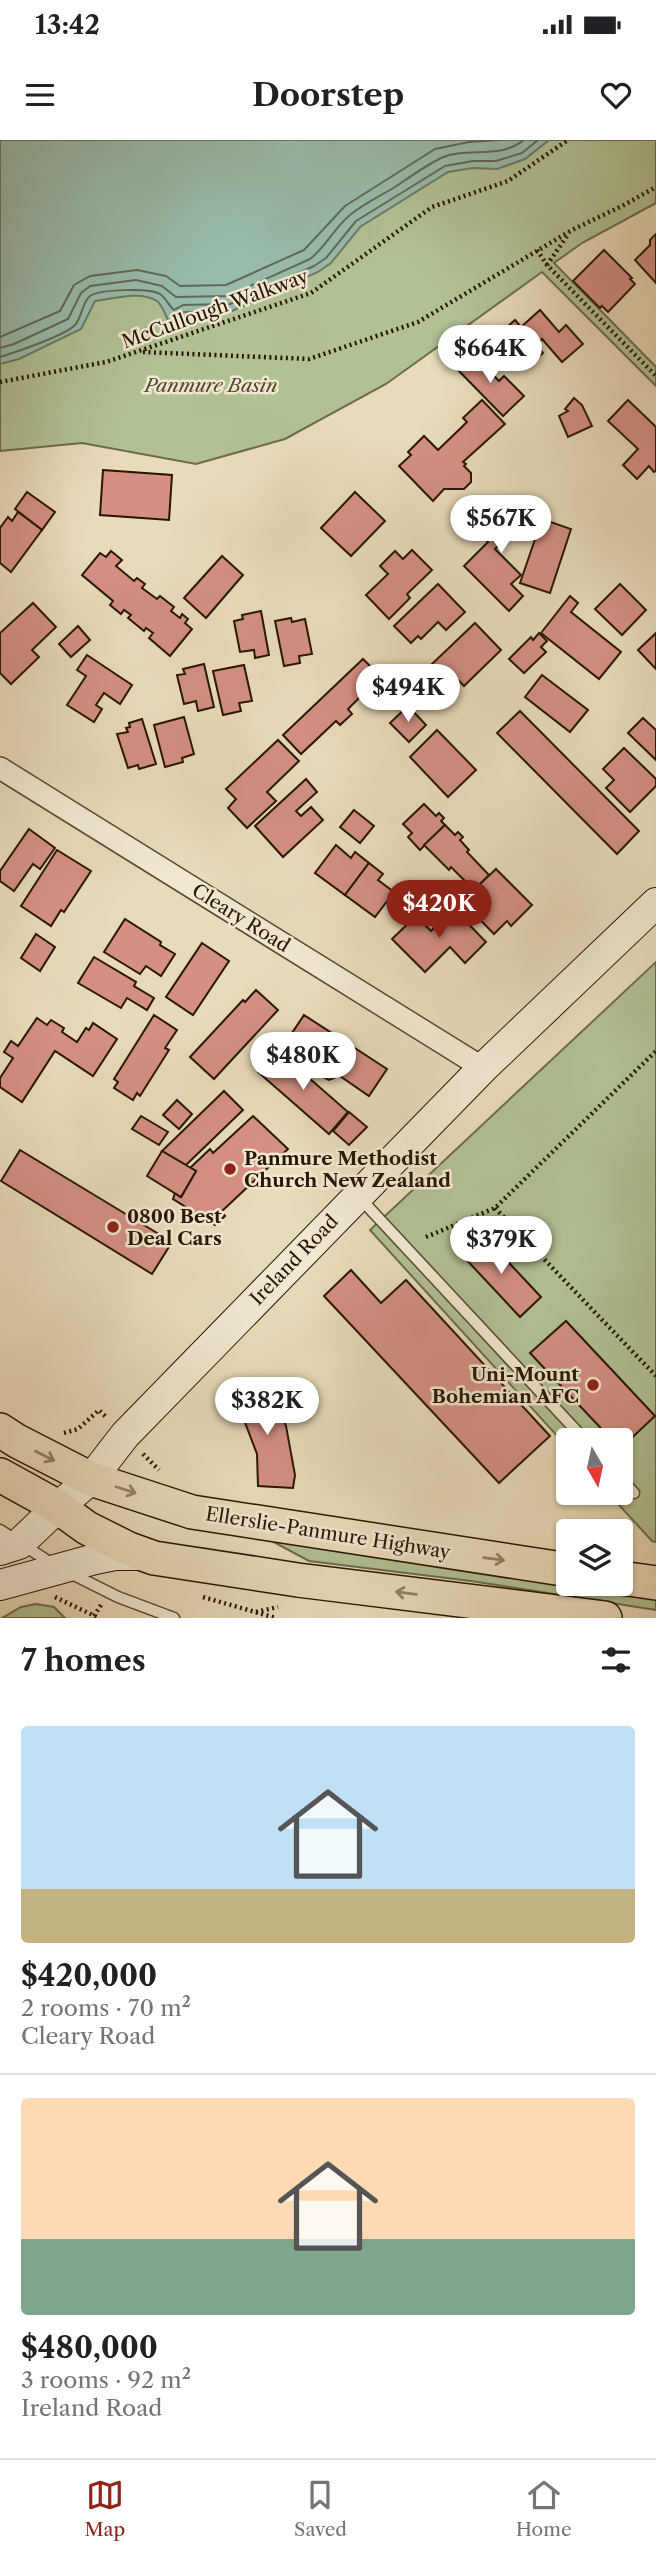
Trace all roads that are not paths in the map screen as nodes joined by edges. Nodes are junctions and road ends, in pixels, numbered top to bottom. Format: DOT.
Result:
graph roads {
  1 [pos="0,768"];
  2 [pos="656,903"];
  3 [pos="483,1068"];
  4 [pos="357,1195"];
  5 [pos="574,1428"];
  6 [pos="0,1430"];
  7 [pos="0,1475"];
  8 [pos="91,1479"];
  9 [pos="58,1507"];
  10 [pos="86,1528"];
  11 [pos="6,1541"];
  12 [pos="145,1555"];
  13 [pos="556,1568"];
  14 [pos="53,1579"];
  15 [pos="633,1580"];
  16 [pos="656,1583"];
  17 [pos="0,1585"];
  18 [pos="174,1618"];
  19 [pos="605,1618"];
  1 -- 3 [label="street, Cleary Road"];
  2 -- 3 [label="street, Ireland Road"];
  3 -- 4 [label="street, Ireland Road"];
  4 -- 5 [label="lane"];
  4 -- 8 [label="street, Ireland Road"];
  6 -- 8 [label="main road, Ellerslie-Panmure Highway, one-way"];
  7 -- 9 [label="main road"];
  8 -- 9 [label="street, Ireland Road"];
  8 -- 10 [label="street"];
  8 -- 13 [label="main road, Ellerslie-Panmure Highway, one-way"];
  9 -- 10 [label="main road"];
  9 -- 11 [label="street, Ireland Road"];
  10 -- 12 [label="main road"];
  10 -- 14 [label="street"];
  11 -- 14 [label="lane"];
  12 -- 14 [label="street"];
  19 -- 12 [label="main road, one-way"];
  14 -- 17 [label="street"];
  14 -- 18 [label="lane"];
  15 -- 16 [label="main road"];
}
